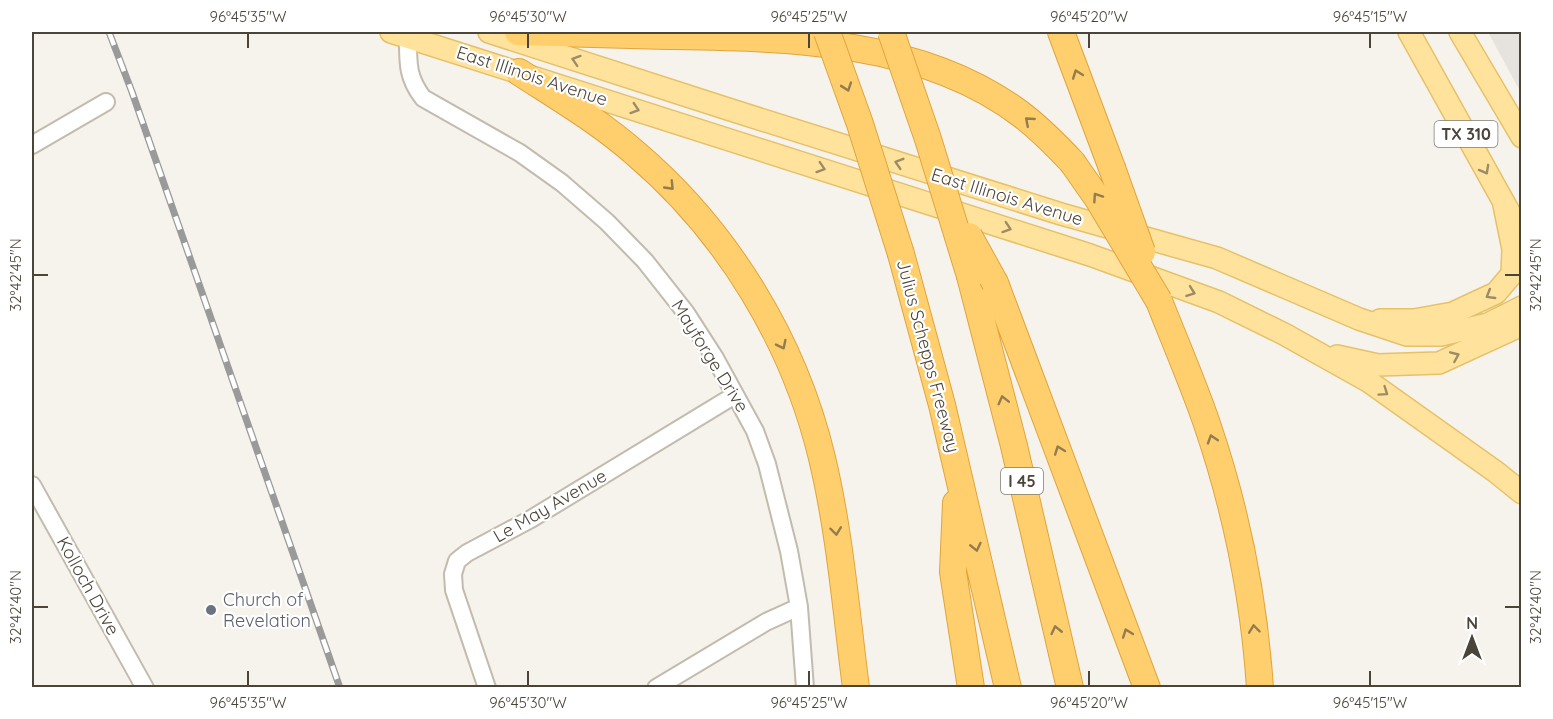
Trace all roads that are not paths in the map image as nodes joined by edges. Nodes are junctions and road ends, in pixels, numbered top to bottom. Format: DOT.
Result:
graph roads {
  1 [pos="489,32"];
  2 [pos="518,32"];
  3 [pos="827,32"];
  4 [pos="891,32"];
  5 [pos="1061,32"];
  6 [pos="1409,32"];
  7 [pos="1460,32"];
  8 [pos="404,33"];
  9 [pos="519,72"];
  10 [pos="106,102"];
  11 [pos="1521,137"];
  12 [pos="32,145"];
  13 [pos="944,191"];
  14 [pos="1504,205"];
  15 [pos="1521,233"];
  16 [pos="1159,301"];
  17 [pos="1521,307"];
  18 [pos="1359,320"];
  19 [pos="1521,325"];
  20 [pos="1316,352"];
  21 [pos="735,395"];
  22 [pos="958,470"];
  23 [pos="32,485"];
  24 [pos="1521,493"];
  25 [pos="799,607"];
  26 [pos="145,687"];
  27 [pos="488,687"];
  28 [pos="656,687"];
  29 [pos="806,687"];
  30 [pos="856,687"];
  31 [pos="971,687"];
  32 [pos="1008,687"];
  33 [pos="1070,687"];
  34 [pos="1147,687"];
  35 [pos="1260,687"];
  18 -- 1 [label="main road, East Illinois Avenue, one-way"];
  16 -- 2 [label="highway, one-way, bridge"];
  3 -- 22 [label="highway, Julius Schepps Freeway, one-way, bridge"];
  4 -- 13 [label="highway, I 45, bridge"];
  16 -- 5 [label="highway, one-way, bridge"];
  6 -- 14 [label="main road, TX 310, one-way"];
  7 -- 11 [label="main road, TX 310"];
  8 -- 9 [label="main road, East Illinois Avenue"];
  8 -- 21 [label="street, Mayforge Drive"];
  9 -- 20 [label="main road, East Illinois Avenue, one-way"];
  9 -- 30 [label="highway, one-way"];
  10 -- 12 [label="street"];
  33 -- 13 [label="highway, I 45, one-way, bridge"];
  34 -- 13 [label="highway, one-way, bridge"];
  14 -- 15 [label="main road, TX 310"];
  14 -- 18 [label="main road, one-way"];
  35 -- 16 [label="highway, one-way"];
  17 -- 18 [label="main road, East Illinois Avenue"];
  20 -- 19 [label="main road, one-way"];
  20 -- 24 [label="main road, one-way"];
  21 -- 25 [label="street, Mayforge Drive"];
  21 -- 27 [label="street, Le May Avenue"];
  22 -- 31 [label="highway"];
  22 -- 32 [label="highway, Julius Schepps Freeway, one-way"];
  23 -- 26 [label="street, Kolloch Drive"];
  25 -- 28 [label="street"];
  25 -- 29 [label="street, Mayforge Drive"];
}
